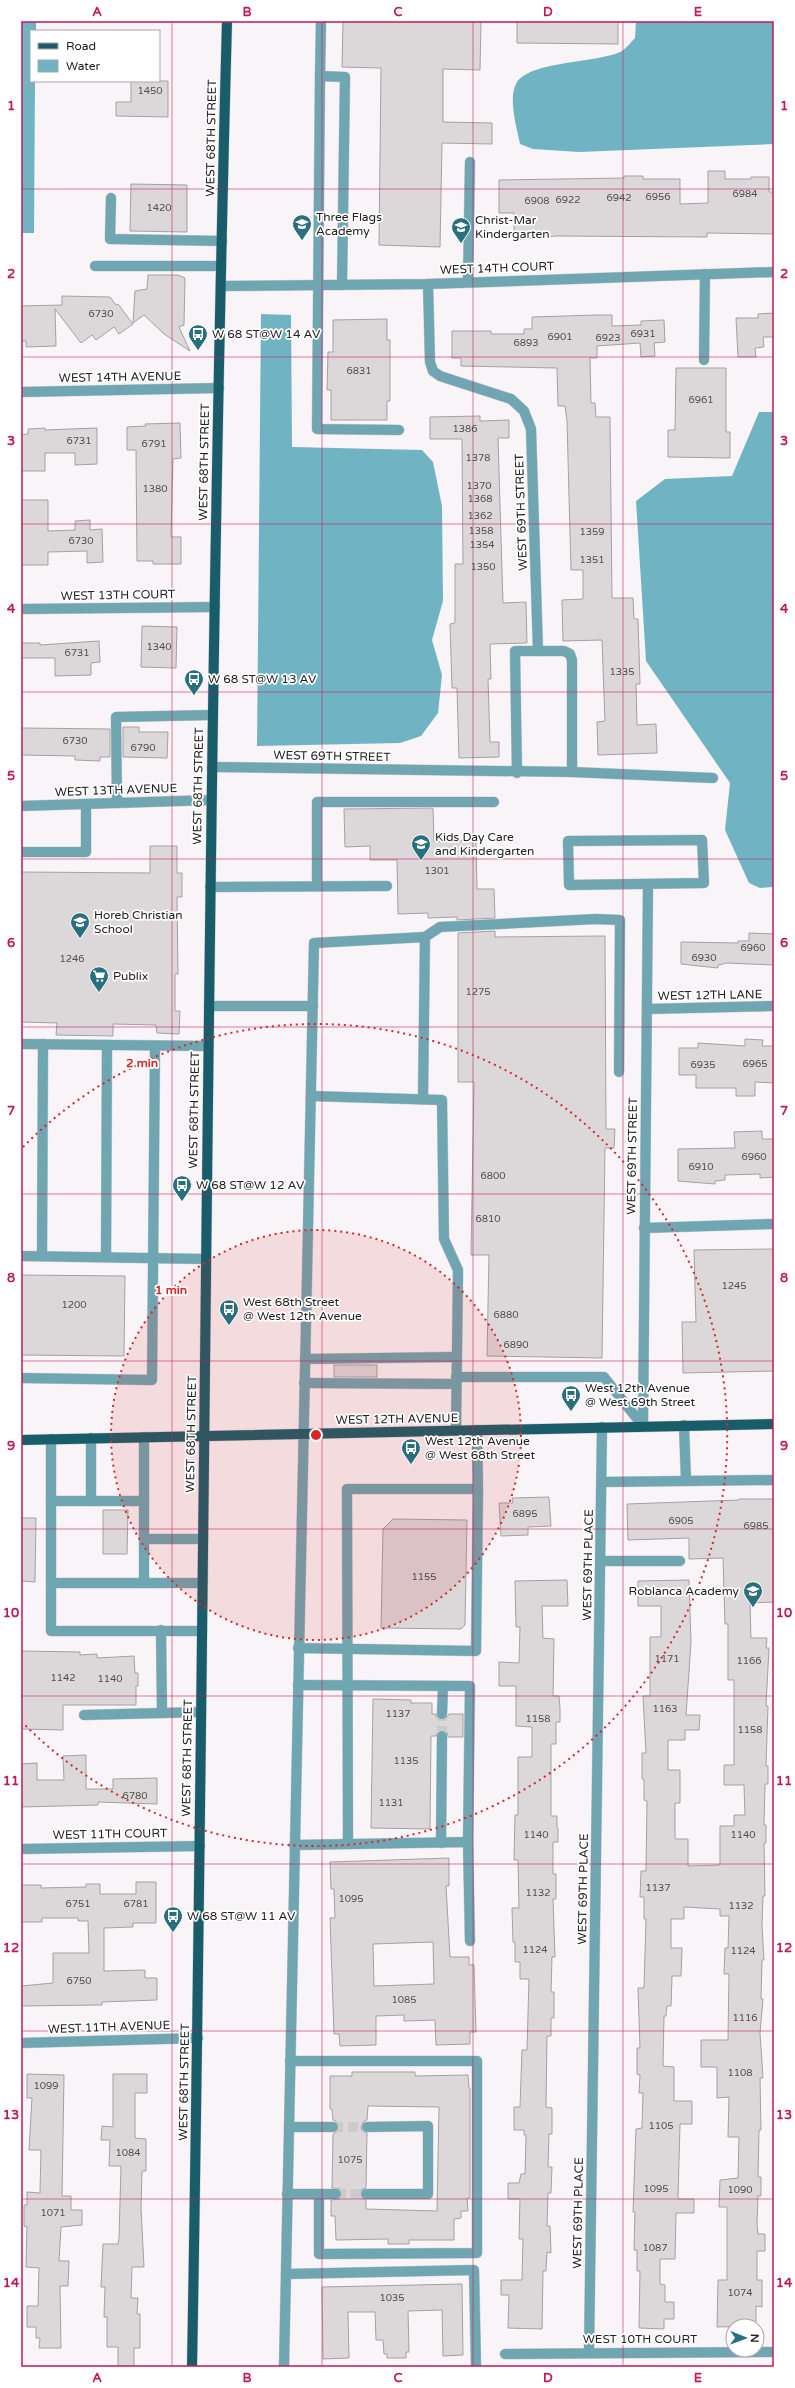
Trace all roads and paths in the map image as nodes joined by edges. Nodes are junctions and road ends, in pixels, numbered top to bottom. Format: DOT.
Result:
graph roads {
  1 [pos="227,21"];
  2 [pos="321,21"];
  3 [pos="320,76"];
  4 [pos="470,162"];
  5 [pos="111,198"];
  6 [pos="222,241"];
  7 [pos="95,266"];
  8 [pos="221,266"];
  9 [pos="774,272"];
  10 [pos="705,274"];
  11 [pos="468,281"];
  12 [pos="428,284"];
  13 [pos="342,285"];
  14 [pos="220,286"];
  15 [pos="318,286"];
  16 [pos="704,360"];
  17 [pos="219,388"];
  18 [pos="21,392"];
  19 [pos="399,430"];
  20 [pos="215,607"];
  21 [pos="21,609"];
  22 [pos="538,651"];
  23 [pos="212,715"];
  24 [pos="212,767"];
  25 [pos="572,772"];
  26 [pos="516,773"];
  27 [pos="713,778"];
  28 [pos="211,800"];
  29 [pos="494,802"];
  30 [pos="117,803"];
  31 [pos="86,804"];
  32 [pos="21,806"];
  33 [pos="21,852"];
  34 [pos="648,885"];
  35 [pos="316,886"];
  36 [pos="386,886"];
  37 [pos="210,887"];
  38 [pos="425,937"];
  39 [pos="209,1006"];
  40 [pos="313,1006"];
  41 [pos="774,1006"];
  42 [pos="647,1009"];
  43 [pos="21,1044"];
  44 [pos="43,1044"];
  45 [pos="107,1045"];
  46 [pos="155,1046"];
  47 [pos="208,1046"];
  48 [pos="619,1072"];
  49 [pos="311,1096"];
  50 [pos="423,1099"];
  51 [pos="774,1224"];
  52 [pos="644,1228"];
  53 [pos="21,1256"];
  54 [pos="42,1256"];
  55 [pos="106,1258"];
  56 [pos="154,1258"];
  57 [pos="206,1259"];
  58 [pos="456,1357"];
  59 [pos="305,1359"];
  60 [pos="21,1378"];
  61 [pos="456,1380"];
  62 [pos="304,1383"];
  63 [pos="774,1424"];
  64 [pos="684,1425"];
  65 [pos="643,1426"];
  66 [pos="602,1427"];
  67 [pos="456,1430"];
  68 [pos="477,1430"];
  69 [pos="303,1434"];
  70 [pos="204,1436"];
  71 [pos="144,1437"];
  72 [pos="91,1438"];
  73 [pos="51,1439"];
  74 [pos="21,1440"];
  75 [pos="774,1480"];
  76 [pos="686,1481"];
  77 [pos="602,1482"];
  78 [pos="478,1489"];
  79 [pos="51,1501"];
  80 [pos="91,1501"];
  81 [pos="144,1501"];
  82 [pos="144,1539"];
  83 [pos="203,1539"];
  84 [pos="601,1561"];
  85 [pos="680,1562"];
  86 [pos="51,1583"];
  87 [pos="144,1583"];
  88 [pos="202,1584"];
  89 [pos="161,1630"];
  90 [pos="202,1631"];
  91 [pos="298,1648"];
  92 [pos="347,1649"];
  93 [pos="298,1685"];
  94 [pos="347,1685"];
  95 [pos="443,1686"];
  96 [pos="201,1712"];
  97 [pos="162,1713"];
  98 [pos="442,1714"];
  99 [pos="84,1715"];
  100 [pos="442,1736"];
  101 [pos="441,1842"];
  102 [pos="468,1842"];
  103 [pos="348,1844"];
  104 [pos="294,1845"];
  105 [pos="200,1846"];
  106 [pos="21,1849"];
  107 [pos="470,1941"];
  108 [pos="198,2038"];
  109 [pos="21,2043"];
  110 [pos="290,2061"];
  111 [pos="289,2127"];
  112 [pos="333,2127"];
  113 [pos="367,2127"];
  114 [pos="287,2194"];
  115 [pos="319,2194"];
  116 [pos="336,2194"];
  117 [pos="366,2194"];
  118 [pos="286,2274"];
  119 [pos="589,2352"];
  120 [pos="774,2352"];
  121 [pos="506,2354"];
  122 [pos="192,2367"];
  123 [pos="284,2367"];
  124 [pos="476,2367"];
  1 -- 6 [label="main road, WEST 68TH STREET"];
  2 -- 3 [label="street"];
  3 -- 13 [label="street"];
  3 -- 15 [label="street"];
  4 -- 11 [label="street"];
  5 -- 6 [label="street"];
  6 -- 8 [label="main road, WEST 68TH STREET"];
  7 -- 8 [label="street"];
  8 -- 14 [label="main road, WEST 68TH STREET"];
  9 -- 10 [label="street, WEST 14TH COURT"];
  10 -- 11 [label="street, WEST 14TH COURT"];
  10 -- 16 [label="street"];
  11 -- 12 [label="street, WEST 14TH COURT"];
  12 -- 13 [label="street, WEST 14TH COURT"];
  12 -- 22 [label="street, WEST 69TH STREET"];
  13 -- 15 [label="street, WEST 14TH COURT"];
  14 -- 15 [label="street, WEST 14TH COURT"];
  14 -- 17 [label="main road, WEST 68TH STREET"];
  15 -- 19 [label="street"];
  17 -- 18 [label="street, WEST 14TH AVENUE"];
  17 -- 20 [label="main road, WEST 68TH STREET"];
  20 -- 21 [label="street, WEST 13TH COURT"];
  20 -- 23 [label="main road, WEST 68TH STREET"];
  22 -- 25 [label="street"];
  22 -- 26 [label="street"];
  23 -- 24 [label="main road, WEST 68TH STREET"];
  23 -- 30 [label="street"];
  24 -- 26 [label="street, WEST 69TH STREET"];
  24 -- 28 [label="main road, WEST 68TH STREET"];
  25 -- 26 [label="street, WEST 69TH STREET"];
  25 -- 27 [label="street, WEST 69TH STREET"];
  28 -- 30 [label="street, WEST 13TH AVENUE"];
  28 -- 37 [label="main road, WEST 68TH STREET"];
  29 -- 35 [label="street"];
  30 -- 31 [label="street, WEST 13TH AVENUE"];
  31 -- 32 [label="street, WEST 13TH AVENUE"];
  31 -- 33 [label="street"];
  34 -- 34 [label="street"];
  34 -- 42 [label="street, WEST 69TH STREET"];
  35 -- 36 [label="street"];
  35 -- 37 [label="street"];
  37 -- 39 [label="main road, WEST 68TH STREET"];
  38 -- 40 [label="street"];
  38 -- 48 [label="street"];
  38 -- 50 [label="street"];
  39 -- 40 [label="street"];
  39 -- 47 [label="main road, WEST 68TH STREET"];
  40 -- 49 [label="street"];
  41 -- 42 [label="street, WEST 12TH LANE"];
  42 -- 52 [label="street, WEST 69TH STREET"];
  43 -- 44 [label="street"];
  44 -- 45 [label="street"];
  44 -- 54 [label="street"];
  45 -- 46 [label="street"];
  45 -- 55 [label="street"];
  46 -- 47 [label="street"];
  46 -- 56 [label="street"];
  47 -- 57 [label="main road, WEST 68TH STREET"];
  49 -- 50 [label="street"];
  49 -- 59 [label="street"];
  50 -- 58 [label="street"];
  51 -- 52 [label="street"];
  52 -- 65 [label="street, WEST 69TH STREET"];
  53 -- 54 [label="street"];
  54 -- 55 [label="street"];
  55 -- 56 [label="street"];
  56 -- 57 [label="street"];
  56 -- 60 [label="street"];
  57 -- 70 [label="main road, WEST 68TH STREET"];
  58 -- 59 [label="street"];
  58 -- 61 [label="street"];
  59 -- 62 [label="street"];
  61 -- 62 [label="street"];
  61 -- 65 [label="street"];
  61 -- 67 [label="street"];
  62 -- 69 [label="street"];
  63 -- 64 [label="main road, WEST 12TH AVENUE"];
  64 -- 65 [label="main road, WEST 12TH AVENUE"];
  64 -- 76 [label="street"];
  65 -- 66 [label="main road, WEST 12TH AVENUE"];
  66 -- 68 [label="main road, WEST 12TH AVENUE"];
  66 -- 77 [label="street, WEST 69TH PLACE"];
  67 -- 68 [label="main road, WEST 12TH AVENUE"];
  67 -- 69 [label="main road, WEST 12TH AVENUE"];
  68 -- 78 [label="street"];
  69 -- 70 [label="main road, WEST 12TH AVENUE"];
  69 -- 91 [label="street"];
  70 -- 71 [label="main road, WEST 12TH AVENUE"];
  70 -- 83 [label="main road, WEST 68TH STREET"];
  71 -- 72 [label="main road, WEST 12TH AVENUE"];
  71 -- 81 [label="street"];
  72 -- 73 [label="main road, WEST 12TH AVENUE"];
  72 -- 80 [label="street"];
  73 -- 74 [label="main road, WEST 12TH AVENUE"];
  73 -- 79 [label="street"];
  75 -- 76 [label="street"];
  76 -- 77 [label="street"];
  77 -- 84 [label="street, WEST 69TH PLACE"];
  78 -- 92 [label="street"];
  78 -- 92 [label="street"];
  79 -- 80 [label="street"];
  79 -- 86 [label="street"];
  80 -- 81 [label="street"];
  81 -- 82 [label="street"];
  82 -- 83 [label="street"];
  82 -- 87 [label="street"];
  83 -- 88 [label="main road, WEST 68TH STREET"];
  84 -- 85 [label="street"];
  84 -- 119 [label="street, WEST 69TH PLACE"];
  86 -- 87 [label="street"];
  86 -- 89 [label="street"];
  87 -- 88 [label="street"];
  88 -- 90 [label="main road, WEST 68TH STREET"];
  89 -- 90 [label="street"];
  89 -- 97 [label="street"];
  90 -- 96 [label="main road, WEST 68TH STREET"];
  91 -- 92 [label="street"];
  91 -- 93 [label="street"];
  92 -- 94 [label="street"];
  93 -- 94 [label="street"];
  93 -- 104 [label="street"];
  94 -- 95 [label="street"];
  94 -- 103 [label="street"];
  95 -- 98 [label="street"];
  95 -- 102 [label="street"];
  96 -- 97 [label="street"];
  96 -- 105 [label="main road, WEST 68TH STREET"];
  97 -- 99 [label="street"];
  100 -- 101 [label="street"];
  101 -- 102 [label="street"];
  101 -- 103 [label="street"];
  102 -- 107 [label="street"];
  103 -- 104 [label="street"];
  104 -- 110 [label="street"];
  105 -- 106 [label="street, WEST 11TH COURT"];
  105 -- 108 [label="main road, WEST 68TH STREET"];
  108 -- 109 [label="street, WEST 11TH AVENUE"];
  108 -- 122 [label="main road, WEST 68TH STREET"];
  110 -- 111 [label="street"];
  110 -- 115 [label="street"];
  111 -- 112 [label="street"];
  111 -- 114 [label="street"];
  113 -- 117 [label="street"];
  114 -- 115 [label="street"];
  114 -- 118 [label="street"];
  115 -- 116 [label="street"];
  118 -- 123 [label="street"];
  118 -- 124 [label="street"];
  119 -- 120 [label="street, WEST 10TH COURT"];
  119 -- 121 [label="street, WEST 10TH COURT"];
}
